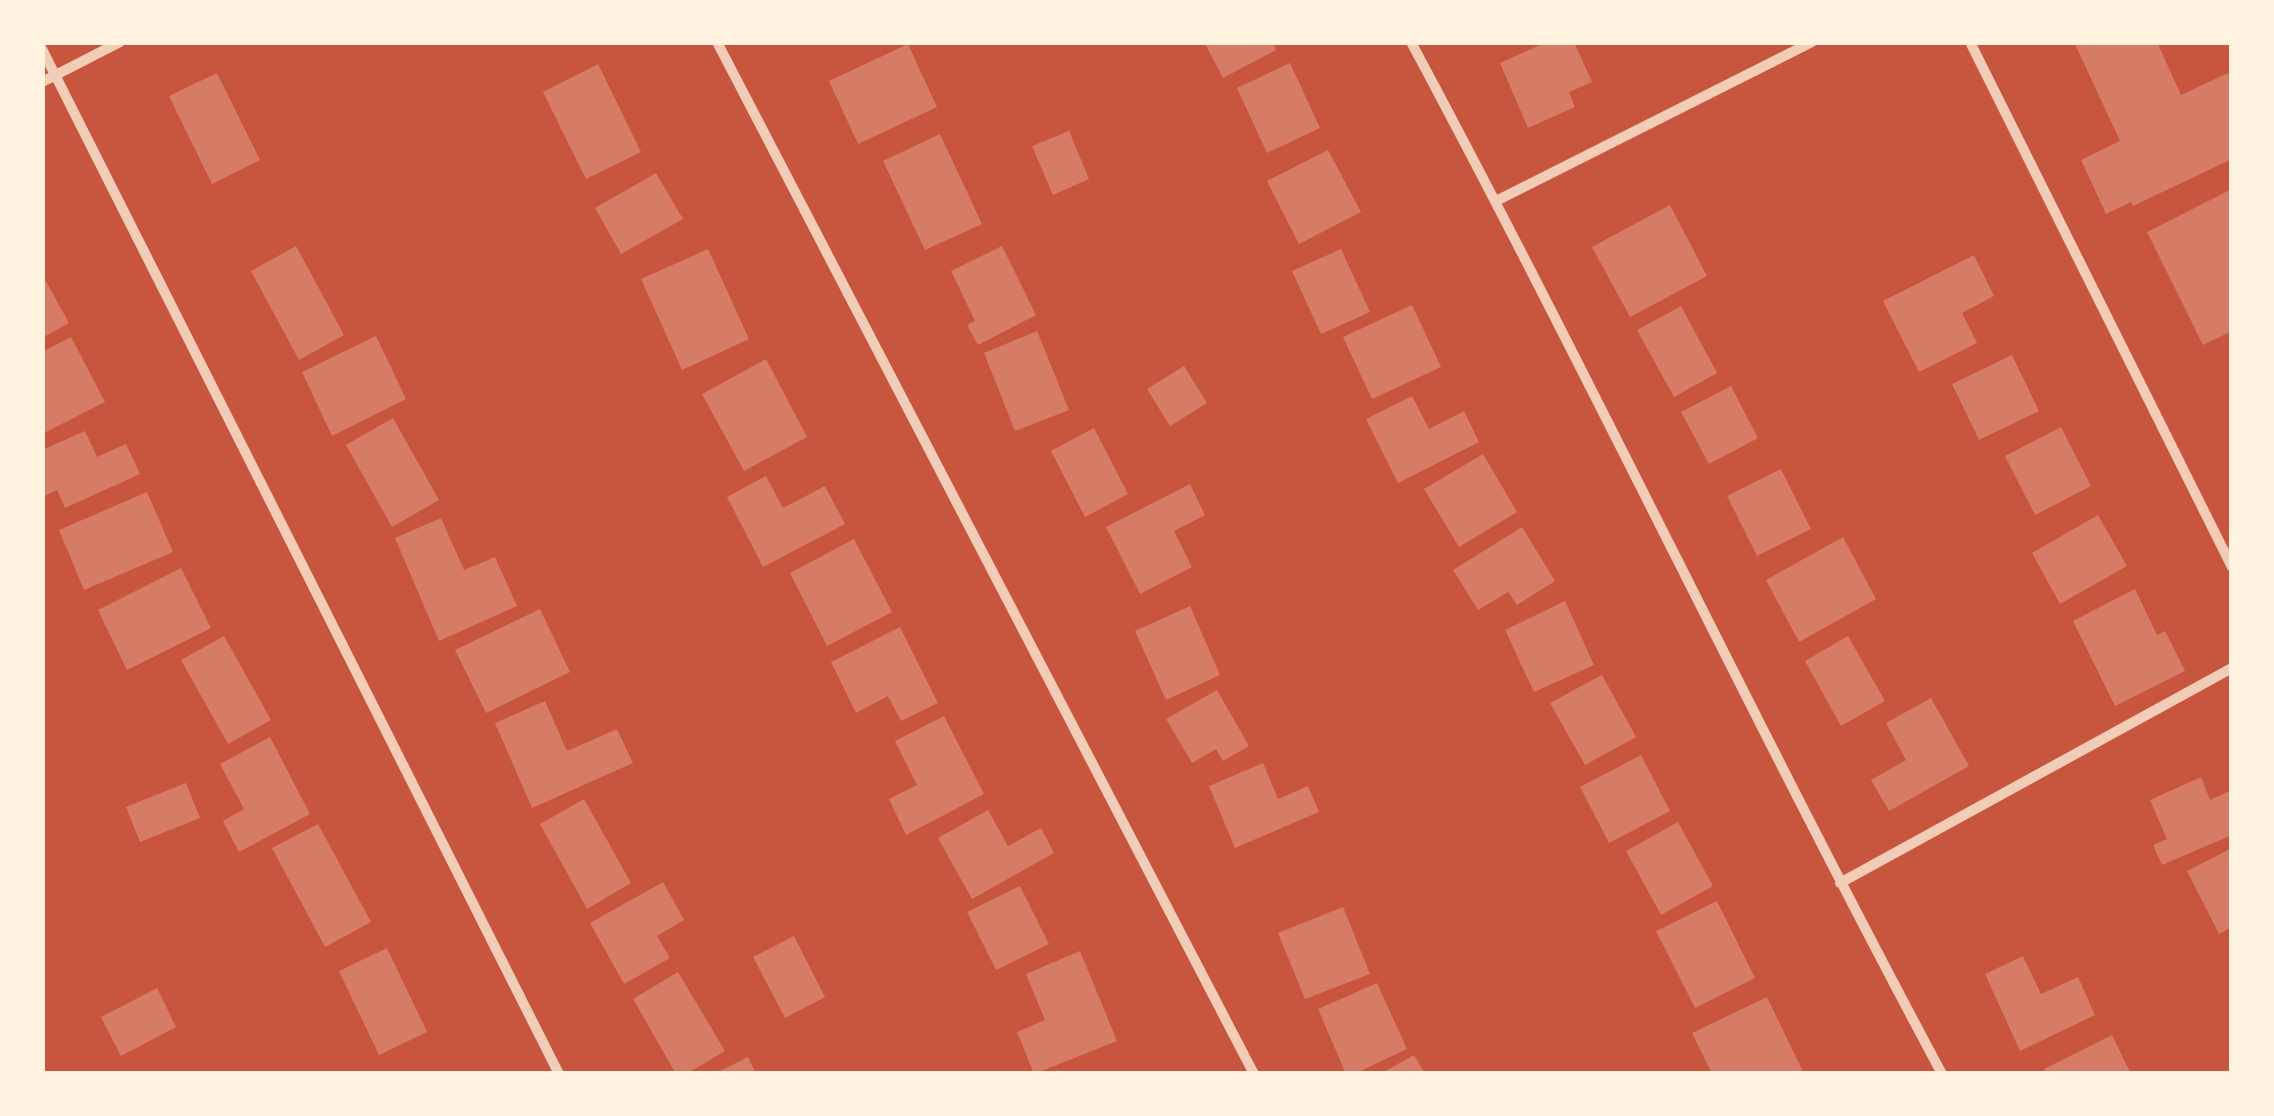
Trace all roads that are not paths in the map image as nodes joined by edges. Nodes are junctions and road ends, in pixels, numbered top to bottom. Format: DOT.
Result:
graph roads {
  1 [pos="120,42"];
  2 [pos="717,42"];
  3 [pos="1411,42"];
  4 [pos="1812,42"];
  5 [pos="1970,42"];
  6 [pos="42,49"];
  7 [pos="56,75"];
  8 [pos="42,82"];
  9 [pos="1496,201"];
  10 [pos="2232,566"];
  11 [pos="2232,668"];
  12 [pos="1840,883"];
  13 [pos="559,1074"];
  14 [pos="1254,1074"];
  15 [pos="1942,1074"];
  1 -- 7 [label="street"];
  2 -- 14 [label="street"];
  3 -- 9 [label="street"];
  4 -- 9 [label="street"];
  5 -- 10 [label="street"];
  6 -- 7 [label="street"];
  7 -- 8 [label="street"];
  7 -- 13 [label="street"];
  9 -- 12 [label="street"];
  11 -- 12 [label="street"];
  12 -- 15 [label="street"];
}
